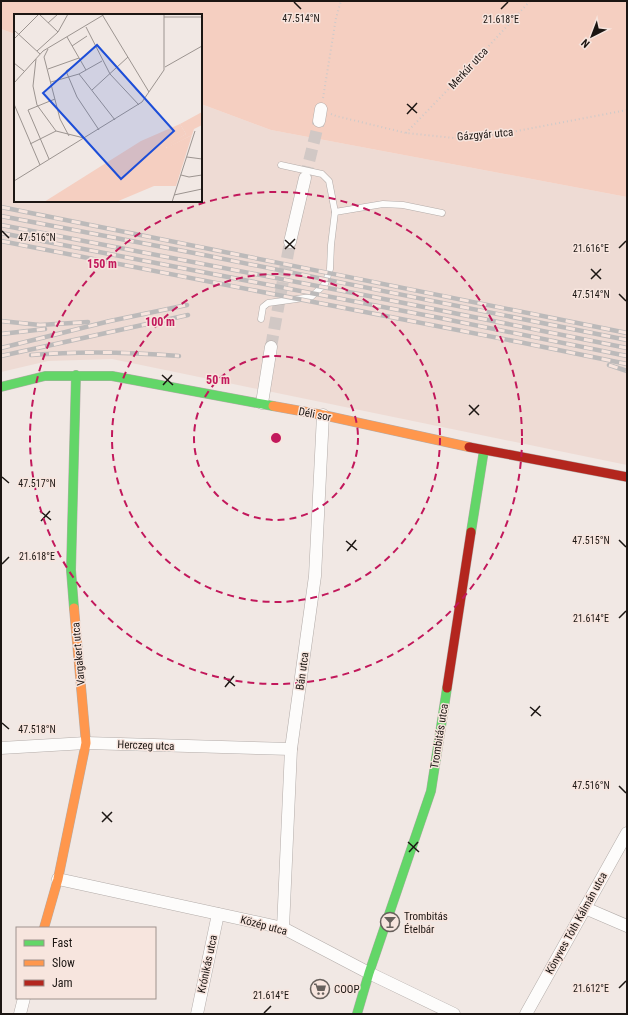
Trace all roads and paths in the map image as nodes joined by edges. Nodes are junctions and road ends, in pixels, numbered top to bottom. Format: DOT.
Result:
graph roads {
  1 [pos="341,1"];
  2 [pos="530,1"];
  3 [pos="321,108"];
  4 [pos="627,110"];
  5 [pos="319,121"];
  6 [pos="406,133"];
  7 [pos="281,165"];
  8 [pos="305,178"];
  9 [pos="335,212"];
  10 [pos="442,213"];
  11 [pos="290,242"];
  12 [pos="261,319"];
  13 [pos="271,347"];
  14 [pos="76,375"];
  15 [pos="1,387"];
  16 [pos="262,403"];
  17 [pos="323,415"];
  18 [pos="484,450"];
  19 [pos="626,478"];
  20 [pos="86,744"];
  21 [pos="1,748"];
  22 [pos="291,750"];
  23 [pos="627,832"];
  24 [pos="58,879"];
  25 [pos="585,908"];
  26 [pos="218,914"];
  27 [pos="627,926"];
  28 [pos="44,927"];
  29 [pos="283,928"];
  30 [pos="369,973"];
  31 [pos="24,999"];
  32 [pos="20,1014"];
  33 [pos="197,1014"];
  34 [pos="357,1014"];
  35 [pos="454,1014"];
  36 [pos="526,1014"];
  1 -- 3 [label="path"];
  2 -- 6 [label="path, Merkúr utca"];
  3 -- 5 [label="street"];
  3 -- 6 [label="path, Gázgyár utca"];
  4 -- 6 [label="path, Gázgyár utca"];
  7 -- 9 [label="lane"];
  8 -- 11 [label="street"];
  9 -- 10 [label="lane"];
  9 -- 12 [label="lane"];
  13 -- 16 [label="street"];
  14 -- 15 [label="street, Déli sor"];
  14 -- 16 [label="street, Déli sor"];
  14 -- 20 [label="street, Vargakert utca"];
  16 -- 17 [label="street, Déli sor"];
  17 -- 18 [label="street, Déli sor"];
  17 -- 22 [label="street, Bán utca"];
  18 -- 19 [label="street, Déli sor"];
  18 -- 30 [label="street, Trombitás utca"];
  20 -- 21 [label="street, Herczeg utca"];
  20 -- 22 [label="street, Herczeg utca"];
  20 -- 24 [label="street, Vargakert utca"];
  22 -- 29 [label="street, Bán utca"];
  23 -- 25 [label="street, Könyves Tóth Kálmán utca"];
  24 -- 26 [label="street, Közép utca"];
  24 -- 28 [label="street, Vargakert utca"];
  25 -- 27 [label="street"];
  25 -- 36 [label="street, Könyves Tóth Kálmán utca"];
  26 -- 29 [label="street, Közép utca"];
  26 -- 33 [label="street, Krónikás utca"];
  29 -- 30 [label="street, Közép utca"];
  30 -- 34 [label="street, Trombitás utca"];
  30 -- 35 [label="street, Közép utca"];
  31 -- 32 [label="street"];
}
